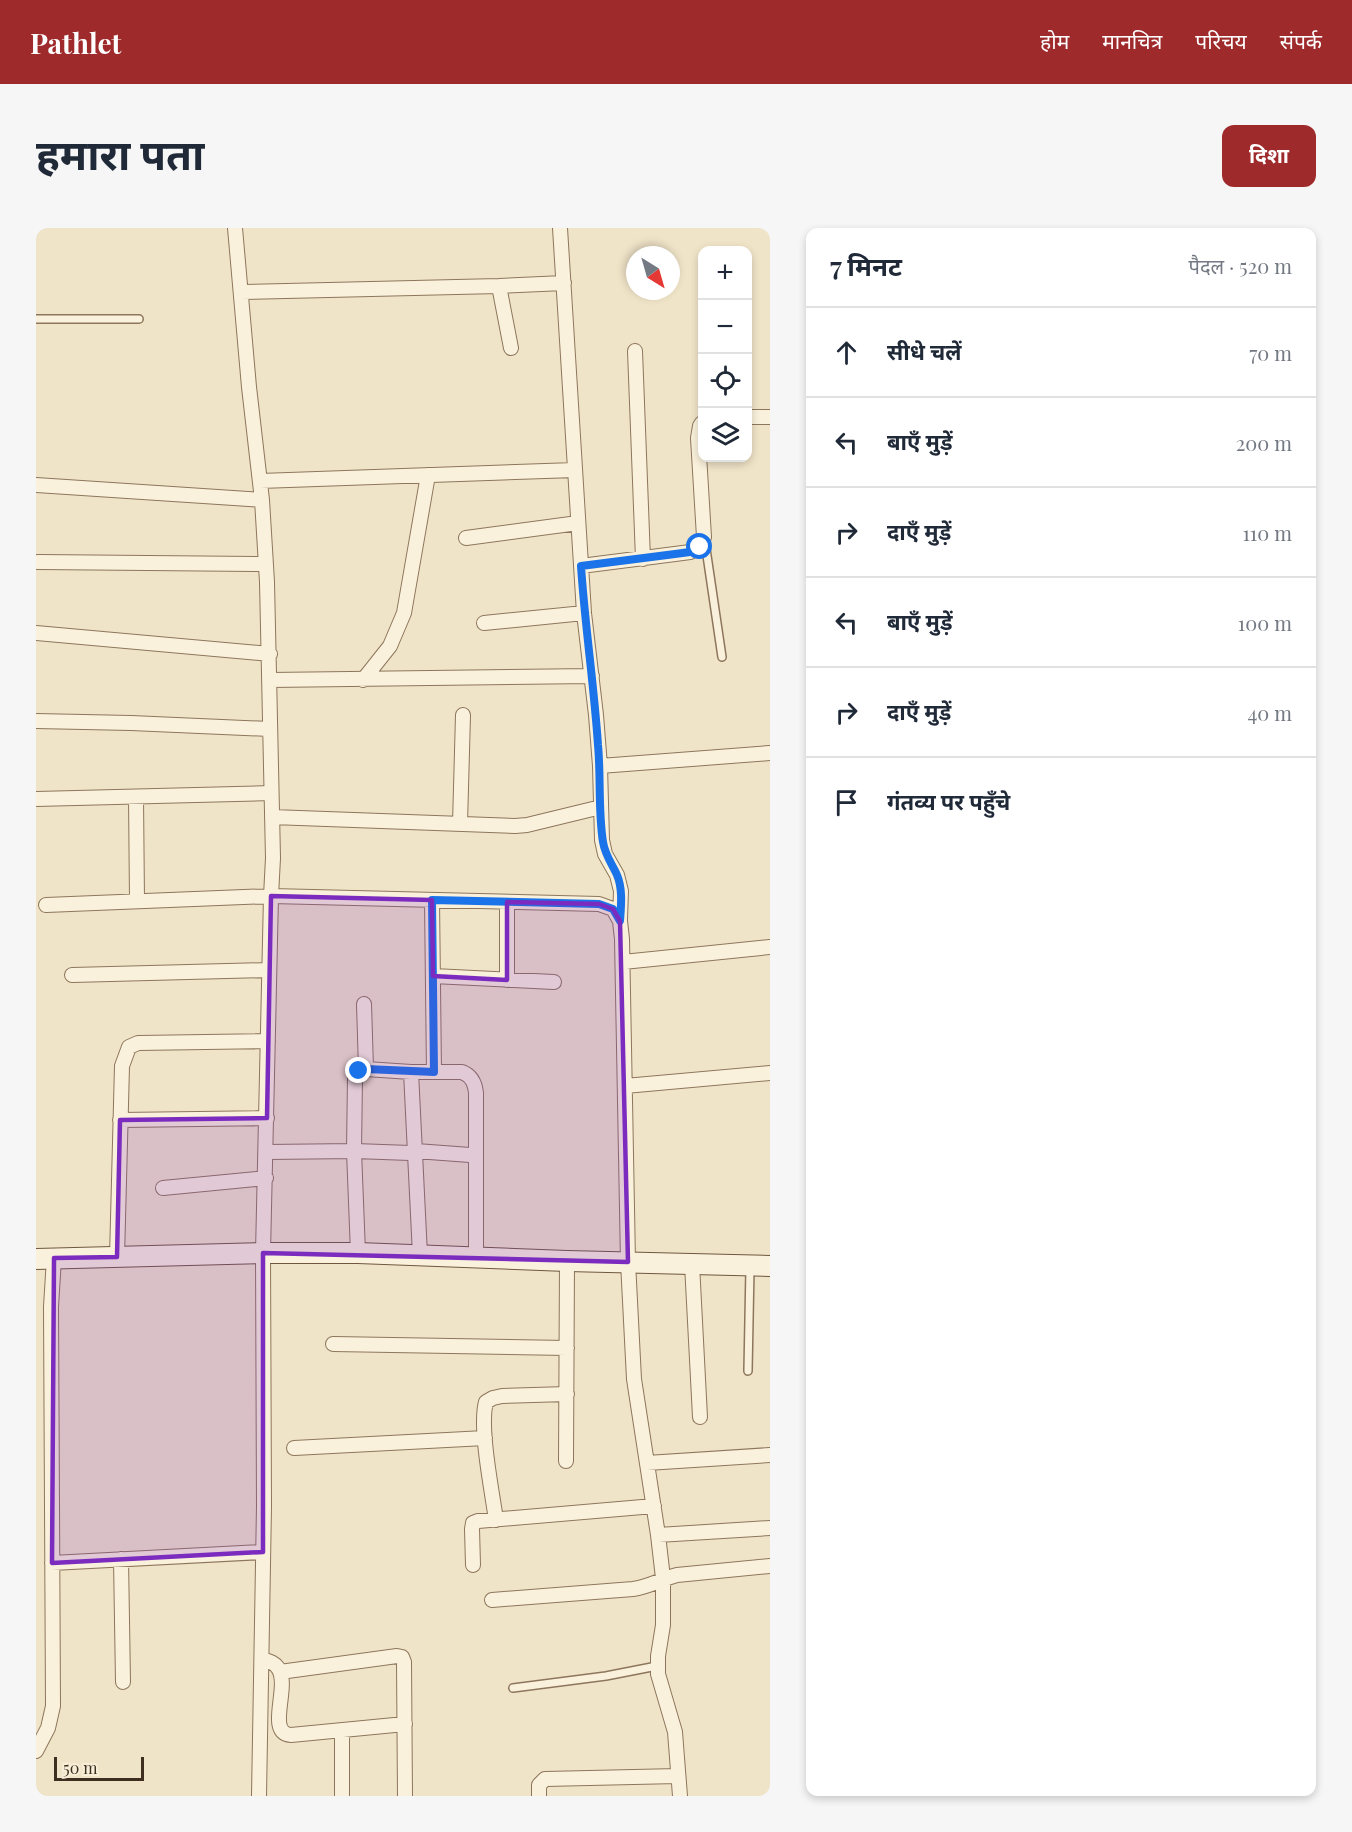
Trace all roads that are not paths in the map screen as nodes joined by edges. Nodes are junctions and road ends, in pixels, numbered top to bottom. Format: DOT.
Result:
graph roads {
  1 [pos="235,228"];
  2 [pos="560,228"];
  3 [pos="564,283"];
  4 [pos="499,286"];
  5 [pos="242,292"];
  6 [pos="36,319"];
  7 [pos="139,319"];
  8 [pos="511,348"];
  9 [pos="635,351"];
  10 [pos="752,417"];
  11 [pos="770,417"];
  12 [pos="699,462"];
  13 [pos="575,470"];
  14 [pos="428,476"];
  15 [pos="260,481"];
  16 [pos="36,485"];
  17 [pos="262,500"];
  18 [pos="579,523"];
  19 [pos="704,537"];
  20 [pos="466,538"];
  21 [pos="643,559"];
  22 [pos="38,562"];
  23 [pos="266,564"];
  24 [pos="581,566"];
  25 [pos="584,613"];
  26 [pos="484,623"];
  27 [pos="36,633"];
  28 [pos="270,654"];
  29 [pos="722,657"];
  30 [pos="592,676"];
  31 [pos="270,680"];
  32 [pos="363,680"];
  33 [pos="463,715"];
  34 [pos="36,722"];
  35 [pos="269,729"];
  36 [pos="770,753"];
  37 [pos="600,766"];
  38 [pos="271,793"];
  39 [pos="136,797"];
  40 [pos="36,799"];
  41 [pos="601,807"];
  42 [pos="272,817"];
  43 [pos="460,824"];
  44 [pos="271,896"];
  45 [pos="432,900"];
  46 [pos="138,901"];
  47 [pos="507,902"];
  48 [pos="46,905"];
  49 [pos="620,921"];
  50 [pos="770,947"];
  51 [pos="623,962"];
  52 [pos="269,970"];
  53 [pos="72,975"];
  54 [pos="433,976"];
  55 [pos="507,980"];
  56 [pos="554,982"];
  57 [pos="364,1004"];
  58 [pos="268,1041"];
  59 [pos="366,1069"];
  60 [pos="411,1072"];
  61 [pos="434,1072"];
  62 [pos="770,1073"];
  63 [pos="625,1086"];
  64 [pos="267,1118"];
  65 [pos="120,1120"];
  66 [pos="354,1151"];
  67 [pos="416,1151"];
  68 [pos="267,1152"];
  69 [pos="476,1154"];
  70 [pos="266,1178"];
  71 [pos="163,1188"];
  72 [pos="263,1253"];
  73 [pos="357,1253"];
  74 [pos="420,1255"];
  75 [pos="117,1257"];
  76 [pos="45,1258"];
  77 [pos="477,1258"];
  78 [pos="567,1261"];
  79 [pos="628,1262"];
  80 [pos="692,1264"];
  81 [pos="760,1265"];
  82 [pos="333,1344"];
  83 [pos="567,1348"];
  84 [pos="748,1371"];
  85 [pos="567,1394"];
  86 [pos="700,1417"];
  87 [pos="485,1438"];
  88 [pos="294,1448"];
  89 [pos="770,1455"];
  90 [pos="566,1461"];
  91 [pos="647,1463"];
  92 [pos="654,1506"];
  93 [pos="496,1520"];
  94 [pos="770,1528"];
  95 [pos="658,1535"];
  96 [pos="263,1552"];
  97 [pos="121,1559"];
  98 [pos="52,1563"];
  99 [pos="473,1565"];
  100 [pos="770,1566"];
  101 [pos="663,1578"];
  102 [pos="492,1600"];
  103 [pos="262,1659"];
  104 [pos="657,1666"];
  105 [pos="280,1672"];
  106 [pos="123,1682"];
  107 [pos="513,1688"];
  108 [pos="405,1724"];
  109 [pos="342,1731"];
  110 [pos="36,1751"];
  111 [pos="678,1776"];
  112 [pos="259,1796"];
  113 [pos="342,1796"];
  114 [pos="405,1796"];
  115 [pos="539,1796"];
  116 [pos="680,1796"];
  1 -- 5 [label="street"];
  2 -- 3 [label="street"];
  3 -- 4 [label="street"];
  3 -- 13 [label="street"];
  4 -- 5 [label="street"];
  4 -- 8 [label="street"];
  5 -- 15 [label="street"];
  6 -- 7 [label="lane"];
  9 -- 21 [label="street"];
  10 -- 11 [label="street"];
  12 -- 19 [label="street"];
  13 -- 14 [label="street"];
  13 -- 18 [label="street"];
  14 -- 15 [label="street"];
  14 -- 32 [label="street"];
  15 -- 17 [label="street"];
  16 -- 17 [label="street"];
  17 -- 23 [label="street"];
  18 -- 20 [label="street"];
  18 -- 24 [label="street"];
  19 -- 21 [label="street"];
  19 -- 29 [label="lane"];
  21 -- 24 [label="street"];
  22 -- 23 [label="street"];
  23 -- 28 [label="street"];
  24 -- 25 [label="street"];
  25 -- 26 [label="street"];
  25 -- 30 [label="street"];
  27 -- 28 [label="street"];
  28 -- 31 [label="street"];
  30 -- 32 [label="street"];
  30 -- 37 [label="street"];
  31 -- 32 [label="street"];
  31 -- 35 [label="street"];
  33 -- 43 [label="street"];
  34 -- 35 [label="street"];
  35 -- 38 [label="street"];
  36 -- 37 [label="street"];
  37 -- 41 [label="street"];
  38 -- 39 [label="street"];
  38 -- 42 [label="street"];
  39 -- 40 [label="street"];
  39 -- 46 [label="street"];
  41 -- 43 [label="street"];
  41 -- 49 [label="street"];
  42 -- 43 [label="street"];
  42 -- 44 [label="street"];
  44 -- 45 [label="street"];
  44 -- 46 [label="street"];
  44 -- 52 [label="street"];
  45 -- 47 [label="street"];
  45 -- 54 [label="street"];
  46 -- 48 [label="street"];
  47 -- 49 [label="street"];
  47 -- 55 [label="street"];
  49 -- 51 [label="street"];
  50 -- 51 [label="street"];
  51 -- 63 [label="street"];
  52 -- 53 [label="street"];
  52 -- 58 [label="street"];
  54 -- 55 [label="street"];
  54 -- 61 [label="street"];
  55 -- 56 [label="street"];
  57 -- 59 [label="street"];
  58 -- 64 [label="street"];
  58 -- 65 [label="street"];
  59 -- 60 [label="street"];
  59 -- 66 [label="street"];
  60 -- 61 [label="street"];
  60 -- 67 [label="street"];
  61 -- 69 [label="street"];
  62 -- 63 [label="street"];
  63 -- 79 [label="street"];
  64 -- 65 [label="street"];
  64 -- 68 [label="street"];
  65 -- 75 [label="street"];
  66 -- 67 [label="street"];
  66 -- 68 [label="street"];
  66 -- 73 [label="street"];
  67 -- 69 [label="street"];
  67 -- 74 [label="street"];
  68 -- 70 [label="street"];
  69 -- 77 [label="street"];
  70 -- 71 [label="street"];
  70 -- 72 [label="street"];
  72 -- 73 [label="street"];
  72 -- 75 [label="street"];
  72 -- 96 [label="street"];
  73 -- 74 [label="street"];
  74 -- 77 [label="street"];
  75 -- 76 [label="street"];
  76 -- 98 [label="street"];
  77 -- 78 [label="street"];
  78 -- 79 [label="street"];
  78 -- 83 [label="street"];
  79 -- 80 [label="street"];
  79 -- 91 [label="street"];
  80 -- 81 [label="street"];
  80 -- 86 [label="street"];
  81 -- 84 [label="lane"];
  82 -- 83 [label="street"];
  83 -- 85 [label="street"];
  85 -- 87 [label="street"];
  85 -- 90 [label="street"];
  87 -- 88 [label="street"];
  87 -- 93 [label="street"];
  89 -- 91 [label="street"];
  91 -- 92 [label="street"];
  92 -- 93 [label="street"];
  92 -- 95 [label="street"];
  93 -- 99 [label="street"];
  94 -- 95 [label="street"];
  95 -- 101 [label="street"];
  96 -- 97 [label="street"];
  96 -- 103 [label="street"];
  97 -- 98 [label="street"];
  97 -- 106 [label="street"];
  98 -- 110 [label="street"];
  100 -- 101 [label="street"];
  101 -- 102 [label="street"];
  101 -- 104 [label="street"];
  103 -- 105 [label="street"];
  103 -- 112 [label="street"];
  104 -- 107 [label="lane"];
  104 -- 111 [label="street"];
  105 -- 108 [label="street"];
  105 -- 109 [label="street"];
  108 -- 109 [label="street"];
  108 -- 114 [label="street"];
  109 -- 113 [label="street"];
  111 -- 115 [label="street"];
  111 -- 116 [label="street"];
}
